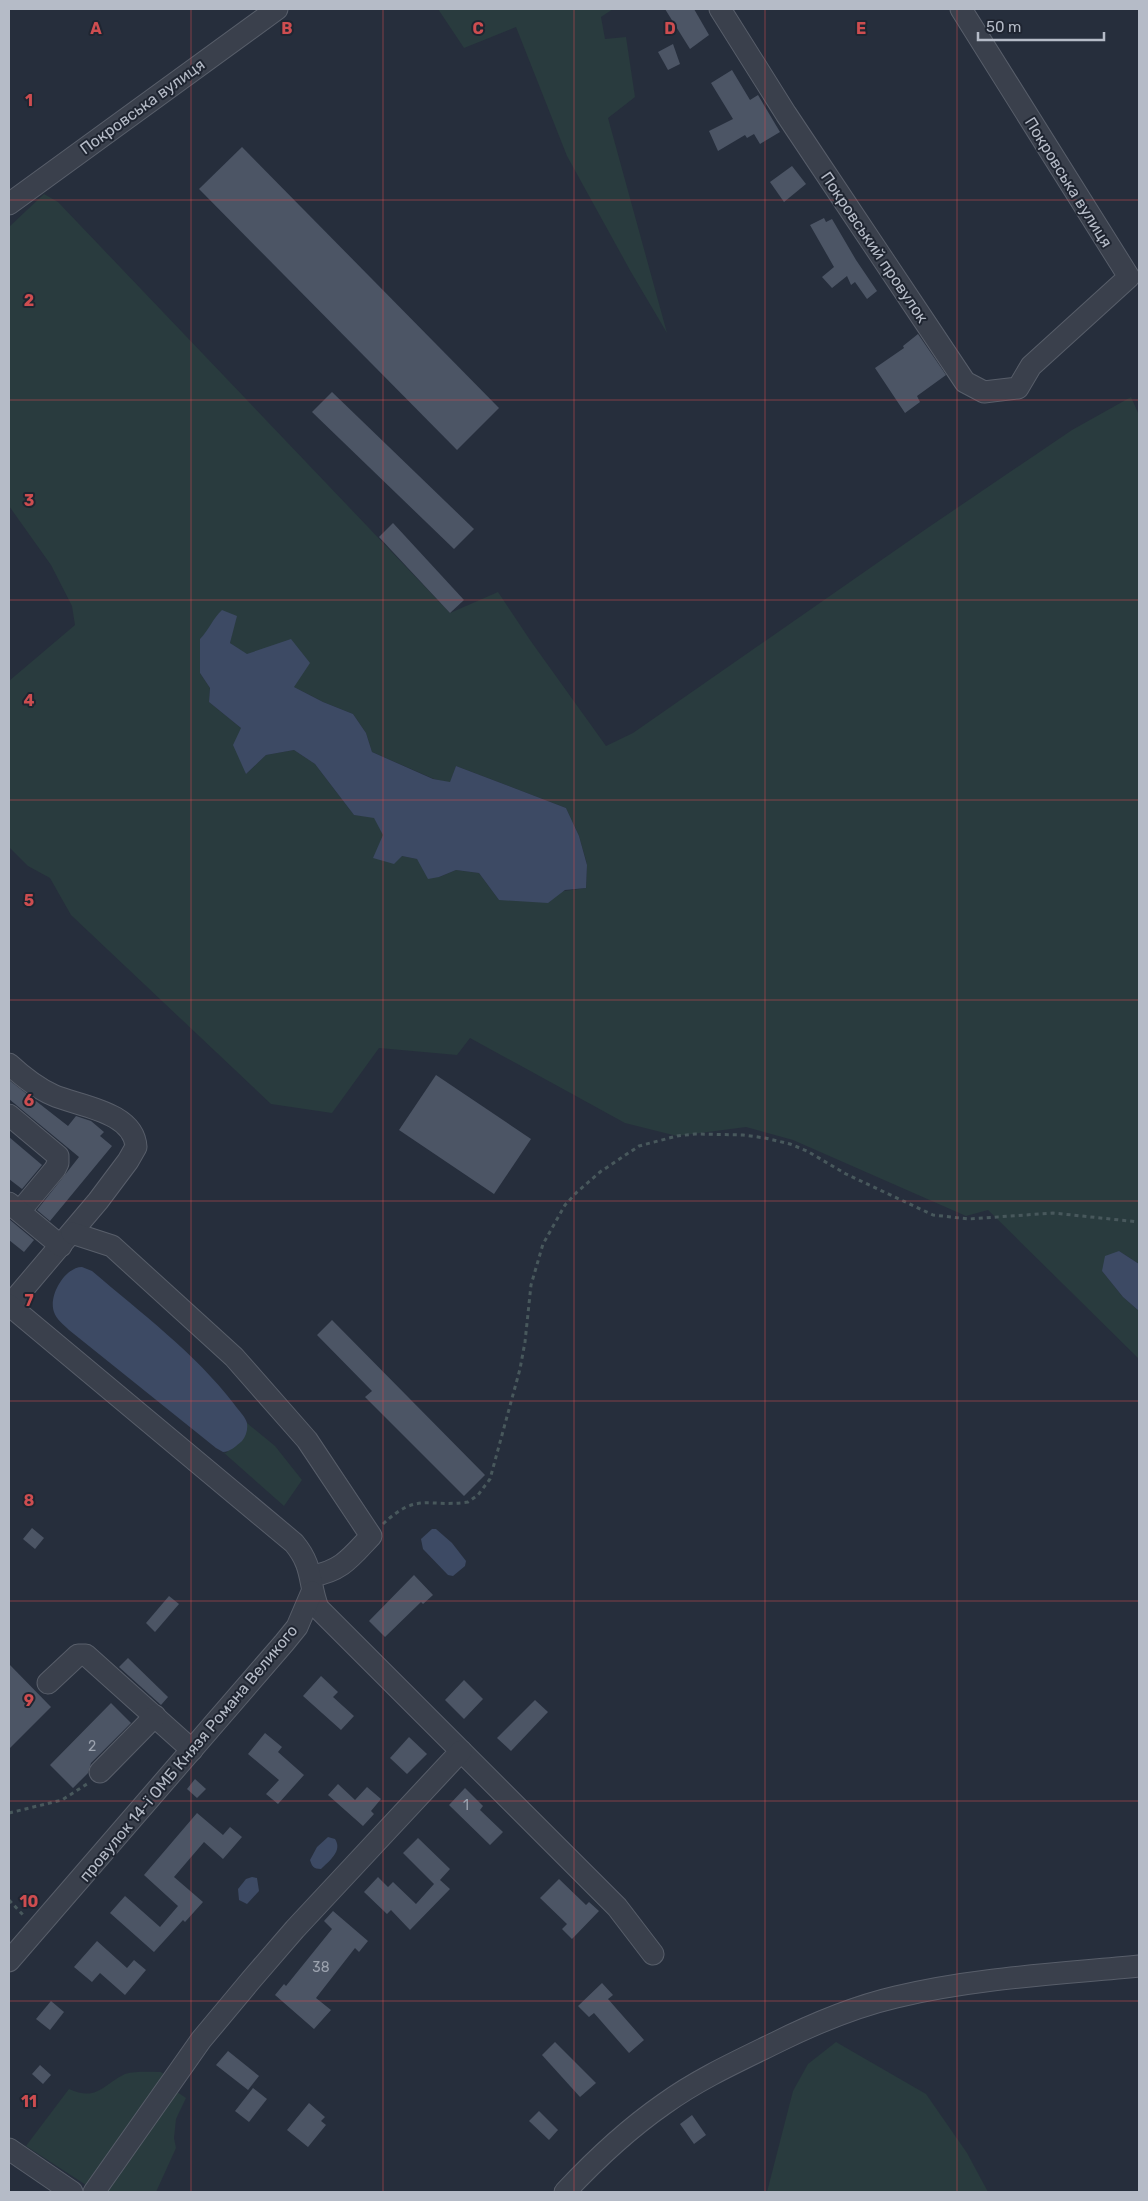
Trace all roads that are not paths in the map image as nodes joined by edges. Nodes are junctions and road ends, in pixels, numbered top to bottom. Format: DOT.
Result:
graph roads {
  1 [pos="277,9"];
  2 [pos="720,9"];
  3 [pos="961,9"];
  4 [pos="9,204"];
  5 [pos="1060,338"];
  6 [pos="9,1064"];
  7 [pos="9,1114"];
  8 [pos="14,1207"];
  9 [pos="67,1239"];
  10 [pos="9,1306"];
  11 [pos="312,1584"];
  12 [pos="48,1683"];
  13 [pos="155,1716"];
  14 [pos="192,1750"];
  15 [pos="461,1751"];
  16 [pos="100,1772"];
  17 [pos="653,1954"];
  18 [pos="9,1961"];
  19 [pos="1139,1966"];
  20 [pos="9,2149"];
  21 [pos="72,2192"];
  22 [pos="94,2192"];
  23 [pos="566,2192"];
  1 -- 4 [label="street, Покровська вулиця"];
  2 -- 5 [label="street, Покровський провулок"];
  3 -- 5 [label="street, Покровська вулиця"];
  6 -- 9 [label="street"];
  7 -- 8 [label="street"];
  8 -- 9 [label="street"];
  9 -- 10 [label="street"];
  9 -- 11 [label="street"];
  10 -- 11 [label="street"];
  11 -- 14 [label="street, провулок 14-ї ОМБ Князя Романа Великого"];
  11 -- 15 [label="street"];
  12 -- 13 [label="street"];
  13 -- 14 [label="street"];
  13 -- 16 [label="street"];
  14 -- 18 [label="street, провулок 14-ї ОМБ Князя Романа Великого"];
  15 -- 17 [label="street"];
  15 -- 22 [label="street"];
  19 -- 23 [label="street"];
  20 -- 21 [label="street"];
}
